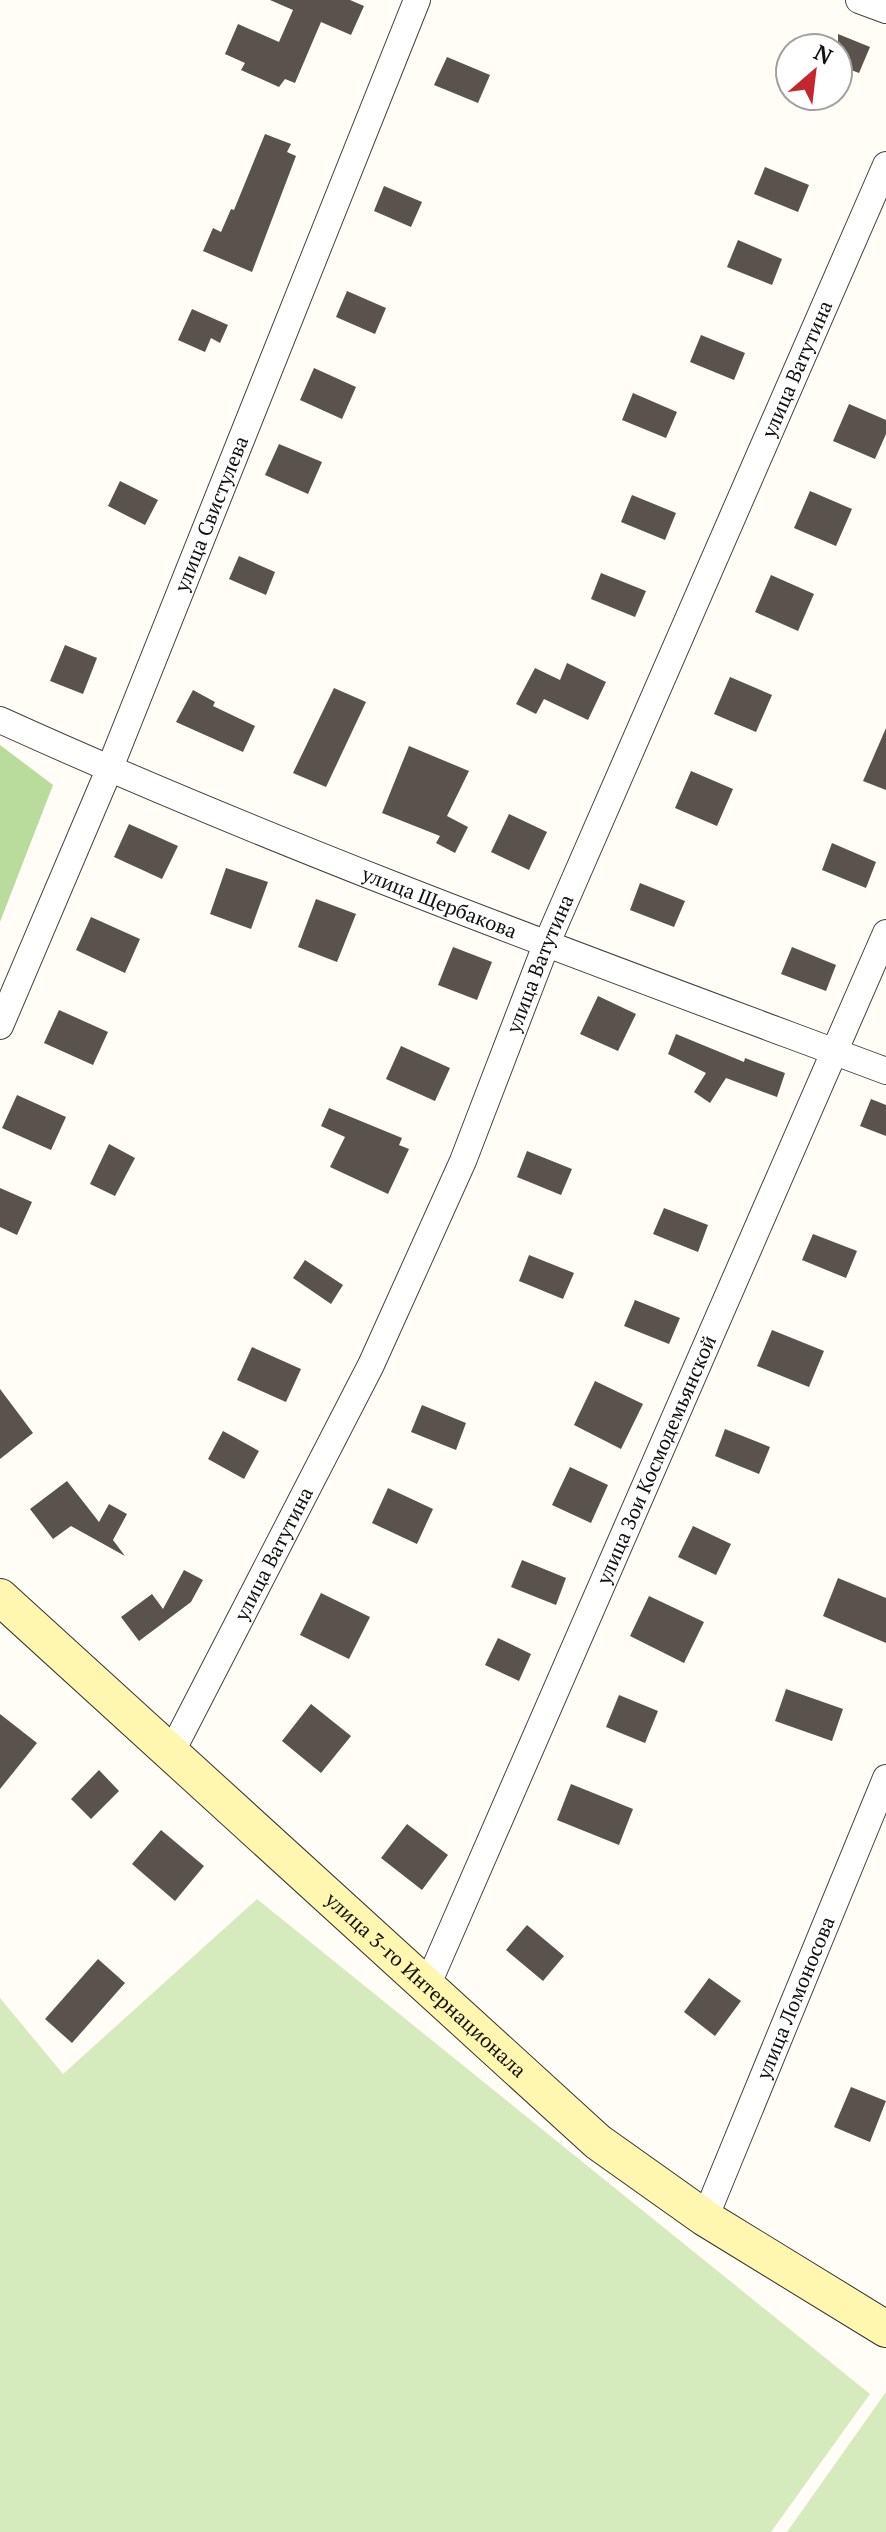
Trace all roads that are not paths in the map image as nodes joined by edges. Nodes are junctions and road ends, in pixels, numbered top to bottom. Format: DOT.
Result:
graph roads {
  1 [pos="417,0"];
  2 [pos="859,0"];
  3 [pos="886,10"];
  4 [pos="886,165"];
  5 [pos="0,720"];
  6 [pos="109,770"];
  7 [pos="886,933"];
  8 [pos="546,945"];
  9 [pos="0,1026"];
  10 [pos="834,1052"];
  11 [pos="886,1071"];
  12 [pos="0,1597"];
  13 [pos="171,1753"];
  14 [pos="886,1778"];
  15 [pos="427,1986"];
  16 [pos="705,2218"];
  17 [pos="886,2329"];
  1 -- 6 [label="street, улица Свистулева"];
  2 -- 3 [label="street"];
  4 -- 8 [label="street, улица Ватутина"];
  5 -- 6 [label="street, улица Щербакова"];
  6 -- 8 [label="street, улица Щербакова"];
  6 -- 9 [label="street, улица Свистулева"];
  7 -- 10 [label="street, улица Зои Космодемьянской"];
  8 -- 10 [label="street, улица Щербакова"];
  8 -- 13 [label="street, улица Ватутина"];
  10 -- 11 [label="street, улица Щербакова"];
  10 -- 15 [label="street, улица Зои Космодемьянской"];
  12 -- 13 [label="main road, улица 3-го Интернационала"];
  13 -- 15 [label="main road, улица 3-го Интернационала"];
  14 -- 16 [label="street, улица Ломоносова"];
  15 -- 16 [label="main road, улица 3-го Интернационала"];
  16 -- 17 [label="main road, улица 3-го Интернационала"];
}
